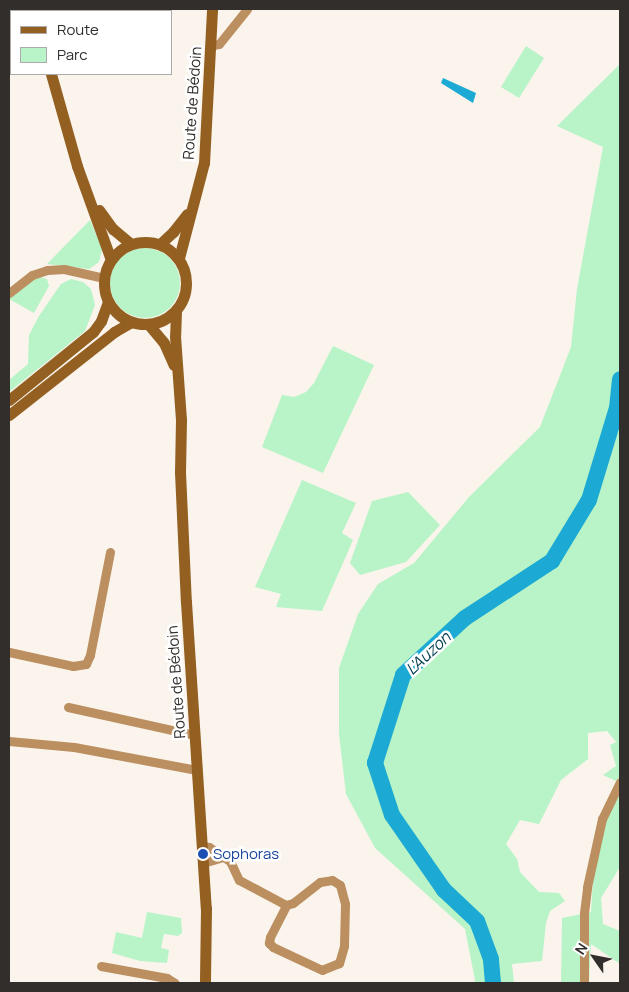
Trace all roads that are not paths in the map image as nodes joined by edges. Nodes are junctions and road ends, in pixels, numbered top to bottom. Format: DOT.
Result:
graph roads {
  1 [pos="212,9"];
  2 [pos="248,9"];
  3 [pos="210,46"];
  4 [pos="51,75"];
  5 [pos="86,189"];
  6 [pos="196,199"];
  7 [pos="131,244"];
  8 [pos="160,244"];
  9 [pos="179,258"];
  10 [pos="111,260"];
  11 [pos="104,278"];
  12 [pos="9,293"];
  13 [pos="108,302"];
  14 [pos="176,311"];
  15 [pos="131,322"];
  16 [pos="149,324"];
  17 [pos="178,379"];
  18 [pos="9,400"];
  19 [pos="9,415"];
  20 [pos="110,552"];
  21 [pos="9,652"];
  22 [pos="68,707"];
  23 [pos="194,736"];
  24 [pos="9,741"];
  25 [pos="197,770"];
  26 [pos="620,782"];
  27 [pos="202,846"];
  28 [pos="223,857"];
  29 [pos="203,863"];
  30 [pos="286,905"];
  31 [pos="101,966"];
  32 [pos="174,983"];
  33 [pos="205,983"];
  34 [pos="584,983"];
  1 -- 3 [label="main road, Route de Bédoin"];
  2 -- 3 [label="street"];
  3 -- 6 [label="main road, Route de Bédoin"];
  4 -- 5 [label="main road"];
  5 -- 7 [label="main road"];
  5 -- 10 [label="main road"];
  6 -- 8 [label="main road"];
  6 -- 9 [label="main road"];
  7 -- 8 [label="main road"];
  7 -- 10 [label="main road"];
  8 -- 9 [label="main road"];
  9 -- 14 [label="main road"];
  10 -- 11 [label="main road"];
  11 -- 12 [label="street"];
  11 -- 13 [label="main road"];
  13 -- 15 [label="main road"];
  13 -- 18 [label="main road"];
  14 -- 16 [label="main road"];
  14 -- 17 [label="main road, Route de Bédoin"];
  15 -- 16 [label="main road"];
  15 -- 19 [label="main road"];
  16 -- 17 [label="main road, Route de Bédoin"];
  17 -- 23 [label="main road, Route de Bédoin"];
  20 -- 21 [label="street"];
  22 -- 23 [label="street"];
  23 -- 25 [label="main road, Route de Bédoin"];
  24 -- 25 [label="street"];
  25 -- 27 [label="main road, Route de Bédoin"];
  26 -- 34 [label="street"];
  27 -- 28 [label="street"];
  27 -- 29 [label="main road, Route de Bédoin"];
  28 -- 29 [label="street"];
  28 -- 30 [label="street"];
  29 -- 33 [label="main road, Route de Bédoin"];
  30 -- 30 [label="street"];
  31 -- 32 [label="street"];
}
